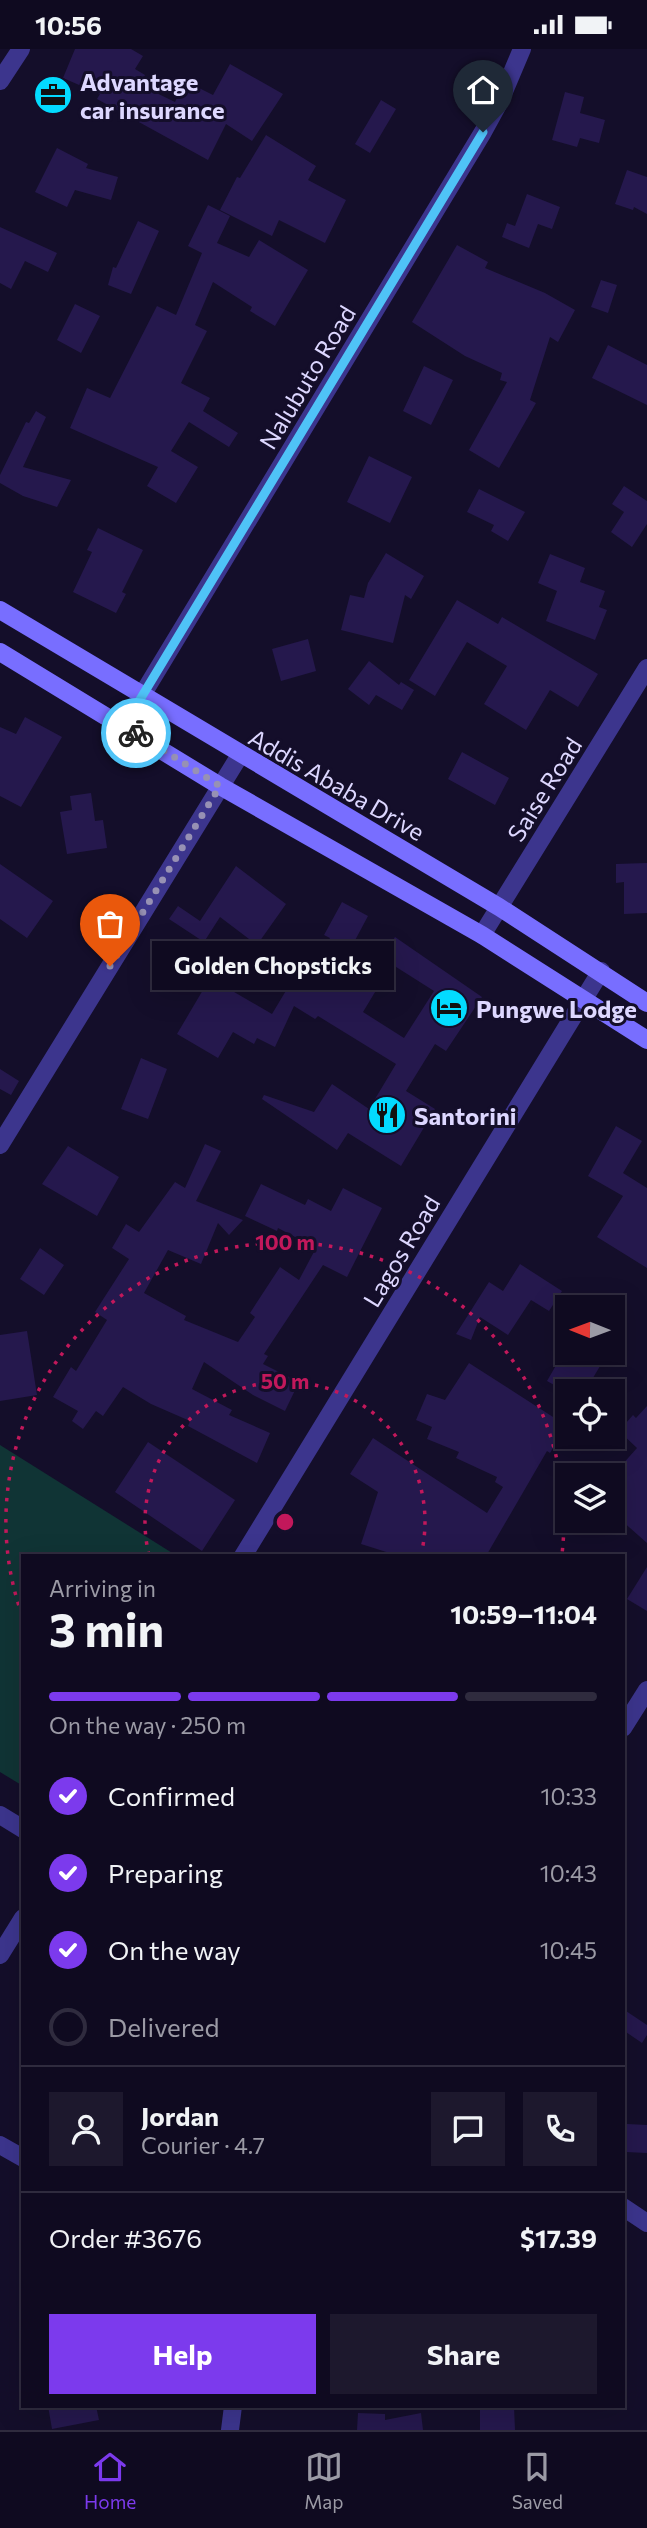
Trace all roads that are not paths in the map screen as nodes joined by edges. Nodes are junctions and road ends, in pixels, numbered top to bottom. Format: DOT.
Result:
graph roads {
  1 [pos="21,49"];
  2 [pos="522,49"];
  3 [pos="0,81"];
  4 [pos="0,610"];
  5 [pos="0,652"];
  6 [pos="647,668"];
  7 [pos="142,695"];
  8 [pos="124,726"];
  9 [pos="240,755"];
  10 [pos="220,786"];
  11 [pos="499,907"];
  12 [pos="482,935"];
  13 [pos="601,971"];
  14 [pos="585,998"];
  15 [pos="647,1003"];
  16 [pos="647,1040"];
  17 [pos="0,1146"];
  18 [pos="244,1554"];
  19 [pos="647,1690"];
  20 [pos="625,1725"];
  21 [pos="0,1815"];
  22 [pos="21,1828"];
  23 [pos="21,1921"];
  24 [pos="0,1955"];
  25 [pos="0,2145"];
  26 [pos="21,2157"];
  27 [pos="625,2208"];
  28 [pos="647,2223"];
  29 [pos="233,2408"];
  30 [pos="230,2430"];
  1 -- 3 [label="street"];
  2 -- 7 [label="street, Nalubuto Road"];
  4 -- 7 [label="main road, Addis Ababa Drive"];
  5 -- 8 [label="main road"];
  6 -- 11 [label="street, Saise Road"];
  7 -- 8 [label="street, Nalubuto Road"];
  7 -- 9 [label="main road, Addis Ababa Drive"];
  8 -- 10 [label="main road"];
  9 -- 10 [label="street"];
  9 -- 11 [label="main road, Addis Ababa Drive"];
  10 -- 12 [label="main road"];
  10 -- 17 [label="street"];
  11 -- 12 [label="street, Saise Road"];
  11 -- 13 [label="main road, Addis Ababa Drive"];
  12 -- 14 [label="main road"];
  13 -- 14 [label="street, Lagos Road"];
  13 -- 15 [label="main road, Addis Ababa Drive"];
  14 -- 16 [label="main road"];
  14 -- 18 [label="street, Lagos Road"];
  19 -- 20 [label="street"];
  21 -- 22 [label="street"];
  23 -- 24 [label="street"];
  25 -- 26 [label="street"];
  27 -- 28 [label="street"];
  29 -- 30 [label="street"];
}
